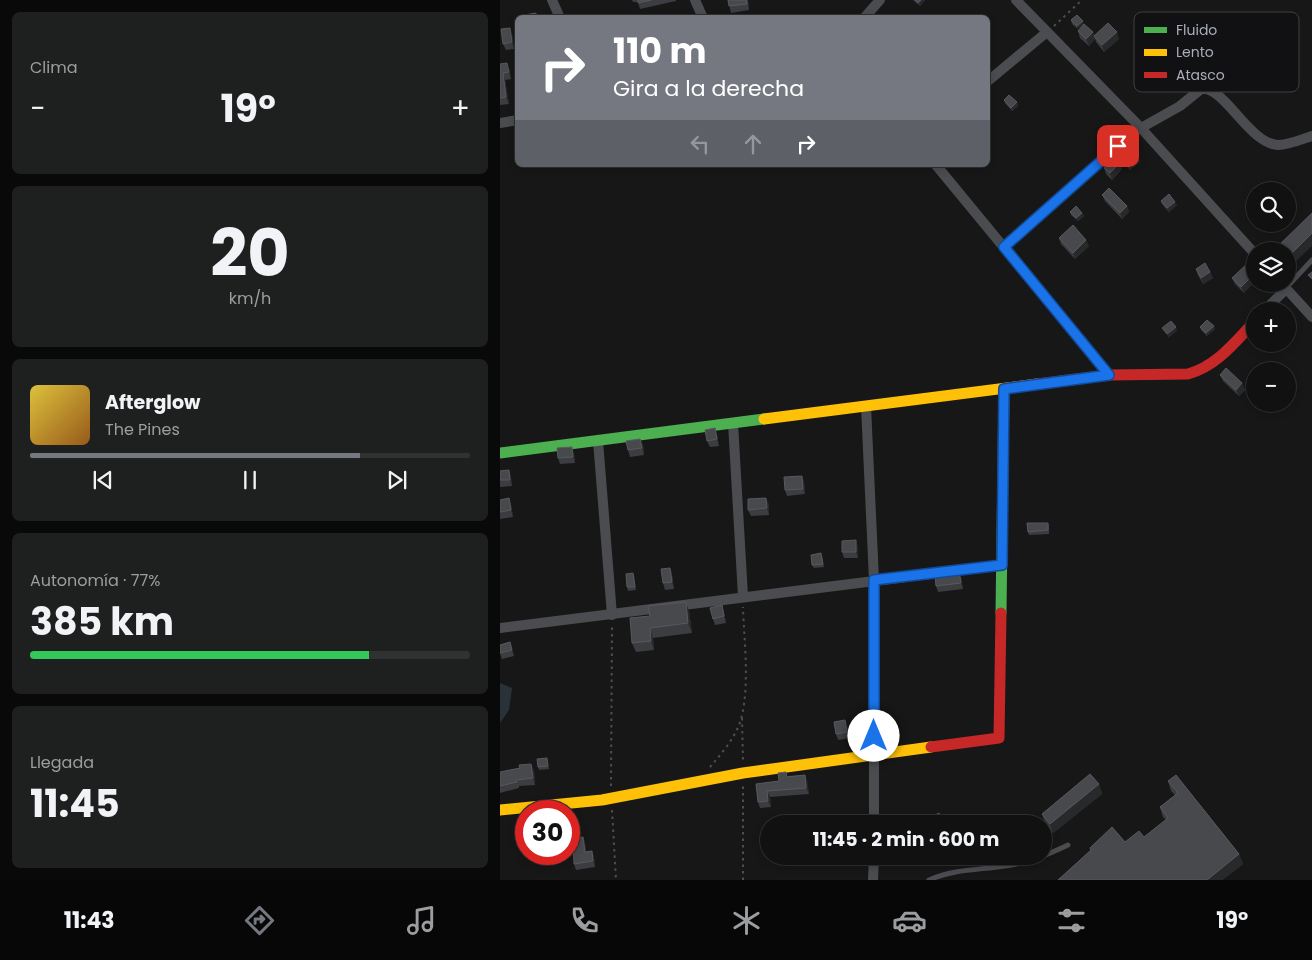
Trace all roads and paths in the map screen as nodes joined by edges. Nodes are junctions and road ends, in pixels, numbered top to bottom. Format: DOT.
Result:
graph roads {
  1 [pos="552,0"];
  2 [pos="695,0"];
  3 [pos="1016,0"];
  4 [pos="1082,0"];
  5 [pos="872,2"];
  6 [pos="559,15"];
  7 [pos="702,15"];
  8 [pos="866,15"];
  9 [pos="1047,32"];
  10 [pos="990,79"];
  11 [pos="1196,92"];
  12 [pos="1214,92"];
  13 [pos="515,120"];
  14 [pos="500,123"];
  15 [pos="1140,127"];
  16 [pos="1312,136"];
  17 [pos="938,167"];
  18 [pos="1246,244"];
  19 [pos="1004,247"];
  20 [pos="1312,260"];
  21 [pos="1296,275"];
  22 [pos="1279,292"];
  23 [pos="1289,292"];
  24 [pos="1271,302"];
  25 [pos="1312,317"];
  26 [pos="1246,330"];
  27 [pos="1109,375"];
  28 [pos="1004,389"];
  29 [pos="866,406"];
  30 [pos="733,424"];
  31 [pos="598,441"];
  32 [pos="500,453"];
  33 [pos="1002,565"];
  34 [pos="874,580"];
  35 [pos="743,596"];
  36 [pos="612,616"];
  37 [pos="500,628"];
  38 [pos="742,713"];
  39 [pos="874,755"];
  40 [pos="708,769"];
  41 [pos="743,773"];
  42 [pos="611,798"];
  43 [pos="500,810"];
  44 [pos="874,815"];
  45 [pos="1068,845"];
  46 [pos="874,865"];
  47 [pos="616,880"];
  48 [pos="743,880"];
  49 [pos="873,880"];
  50 [pos="929,880"];
  1 -- 6 [label="street"];
  2 -- 7 [label="street"];
  3 -- 9 [label="street"];
  4 -- 9 [label="path"];
  5 -- 8 [label="street"];
  9 -- 10 [label="street"];
  9 -- 15 [label="street"];
  11 -- 15 [label="street"];
  12 -- 16 [label="street"];
  13 -- 14 [label="street"];
  15 -- 18 [label="street"];
  15 -- 19 [label="street"];
  17 -- 19 [label="street"];
  19 -- 27 [label="street"];
  20 -- 21 [label="lane"];
  22 -- 24 [label="street"];
  23 -- 25 [label="street"];
  26 -- 27 [label="street"];
  27 -- 28 [label="street"];
  28 -- 29 [label="street"];
  28 -- 33 [label="street"];
  29 -- 30 [label="street"];
  29 -- 34 [label="street"];
  30 -- 31 [label="street"];
  30 -- 35 [label="street"];
  31 -- 32 [label="street"];
  31 -- 36 [label="street"];
  33 -- 34 [label="street"];
  33 -- 39 [label="street"];
  34 -- 35 [label="street"];
  34 -- 39 [label="street"];
  35 -- 36 [label="street"];
  35 -- 38 [label="path"];
  36 -- 37 [label="street"];
  36 -- 42 [label="path"];
  38 -- 40 [label="path"];
  38 -- 41 [label="path"];
  39 -- 41 [label="street"];
  39 -- 44 [label="street"];
  41 -- 42 [label="street"];
  41 -- 48 [label="path"];
  42 -- 43 [label="street"];
  42 -- 47 [label="path"];
  45 -- 50 [label="lane"];
  46 -- 49 [label="street"];
}
